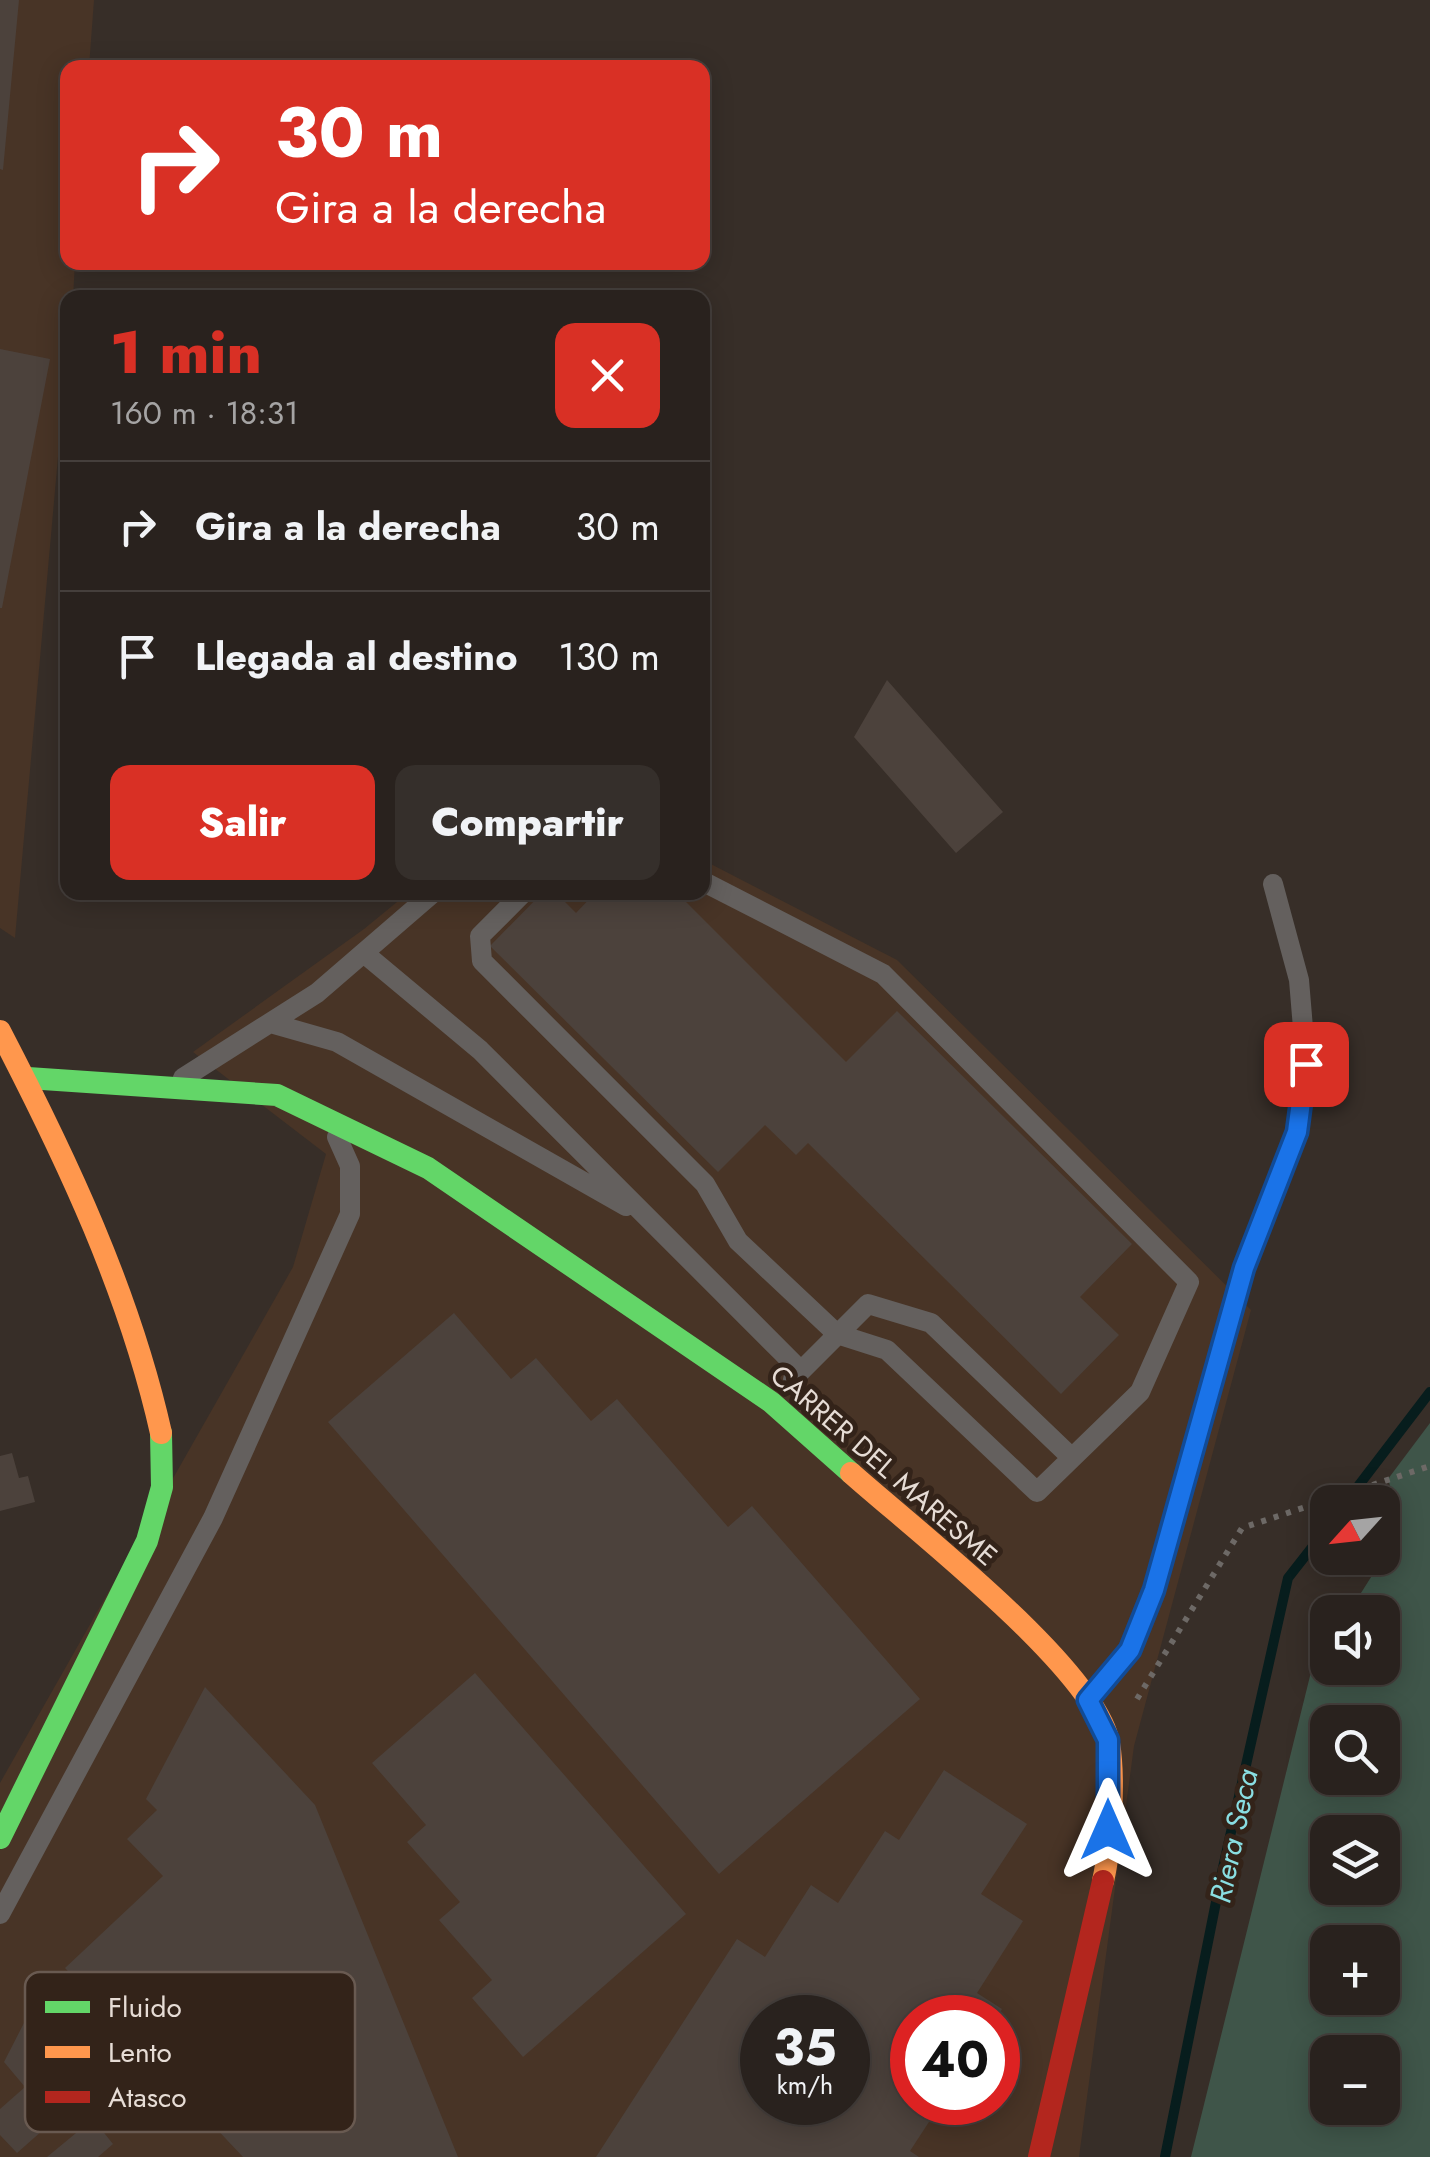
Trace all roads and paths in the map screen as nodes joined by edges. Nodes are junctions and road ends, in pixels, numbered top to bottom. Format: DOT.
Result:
graph roads {
  1 [pos="1273,884"];
  2 [pos="710,885"];
  3 [pos="425,900"];
  4 [pos="516,900"];
  5 [pos="365,954"];
  6 [pos="270,1023"];
  7 [pos="0,1031"];
  8 [pos="28,1078"];
  9 [pos="169,1088"];
  10 [pos="330,1121"];
  11 [pos="650,1220"];
  12 [pos="837,1334"];
  13 [pos="801,1372"];
  14 [pos="770,1402"];
  15 [pos="1072,1458"];
  16 [pos="1430,1466"];
  17 [pos="1088,1700"];
  18 [pos="1108,1740"];
  19 [pos="0,1838"];
  20 [pos="0,1914"];
  21 [pos="1039,2157"];
  1 -- 17 [label="lane"];
  2 -- 15 [label="lane"];
  3 -- 5 [label="lane"];
  4 -- 12 [label="lane"];
  5 -- 6 [label="lane"];
  5 -- 11 [label="lane"];
  6 -- 9 [label="lane"];
  6 -- 11 [label="lane"];
  7 -- 8 [label="street"];
  8 -- 9 [label="street, CARRER DEL MARESME"];
  8 -- 19 [label="street"];
  9 -- 10 [label="street, CARRER DEL MARESME"];
  10 -- 14 [label="street, CARRER DEL MARESME"];
  10 -- 20 [label="lane"];
  11 -- 13 [label="lane"];
  12 -- 13 [label="lane"];
  12 -- 15 [label="lane"];
  12 -- 15 [label="lane"];
  13 -- 14 [label="lane"];
  14 -- 17 [label="street, CARRER DEL MARESME"];
  16 -- 18 [label="path"];
  17 -- 18 [label="street, CARRER DEL MARESME"];
  18 -- 21 [label="street, CARRER DEL MARESME"];
}
